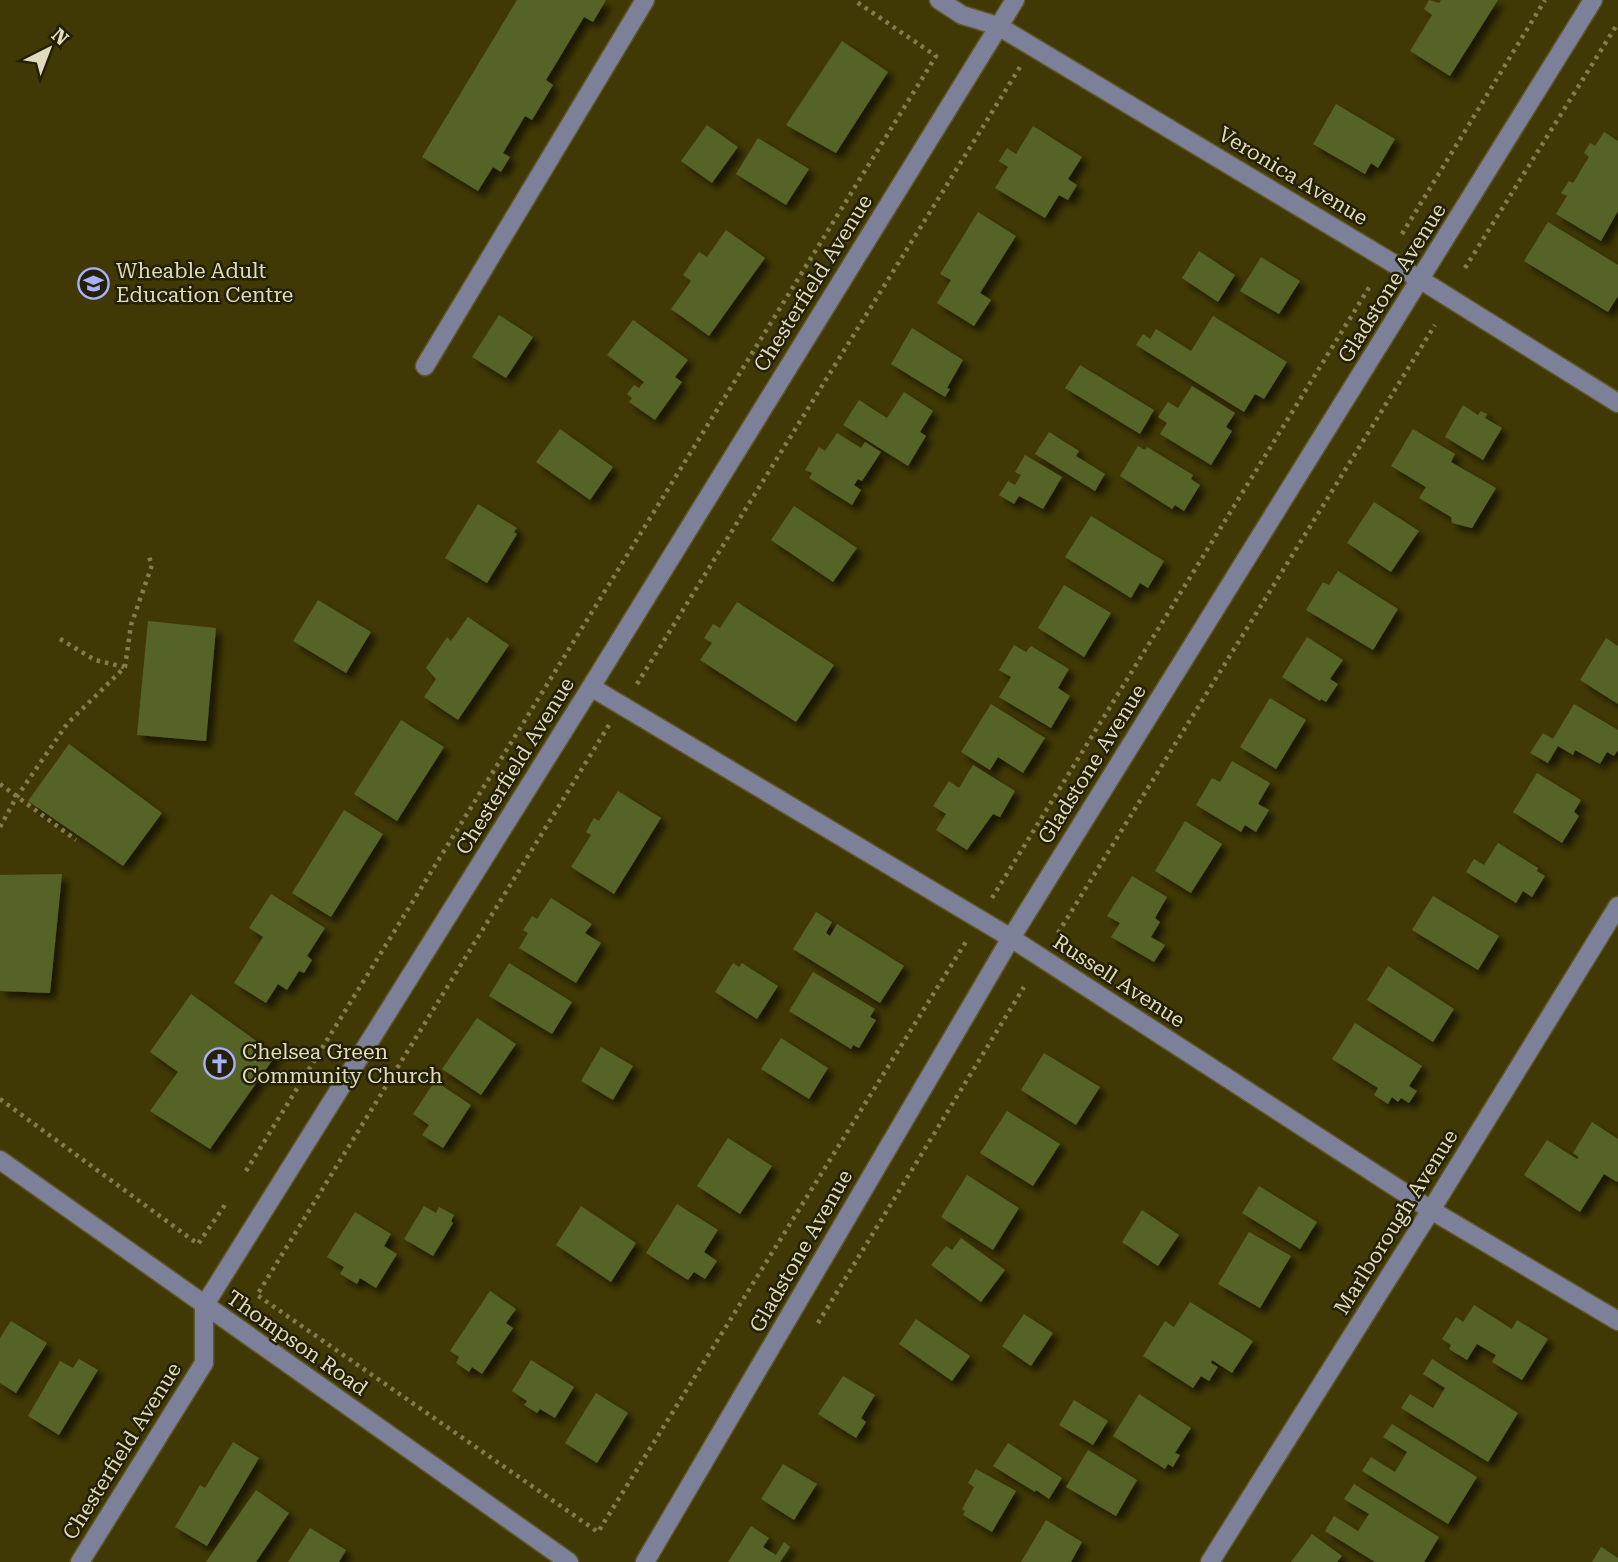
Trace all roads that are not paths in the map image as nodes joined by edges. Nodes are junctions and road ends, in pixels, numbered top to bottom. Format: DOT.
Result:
graph roads {
  1 [pos="645,0"];
  2 [pos="939,0"];
  3 [pos="1015,0"];
  4 [pos="1593,0"];
  5 [pos="998,26"];
  6 [pos="1421,280"];
  7 [pos="425,366"];
  8 [pos="1618,403"];
  9 [pos="591,687"];
  10 [pos="1618,906"];
  11 [pos="1011,938"];
  12 [pos="0,1160"];
  13 [pos="1431,1210"];
  14 [pos="204,1306"];
  15 [pos="1618,1321"];
  16 [pos="80,1562"];
  17 [pos="569,1562"];
  18 [pos="645,1562"];
  19 [pos="1210,1562"];
  1 -- 7 [label="street"];
  2 -- 5 [label="street, Veronica Avenue"];
  3 -- 5 [label="street, Chesterfield Avenue"];
  4 -- 6 [label="street, Gladstone Avenue"];
  5 -- 6 [label="street, Veronica Avenue"];
  5 -- 9 [label="street, Chesterfield Avenue"];
  6 -- 8 [label="street, Veronica Avenue"];
  6 -- 11 [label="street, Gladstone Avenue"];
  9 -- 11 [label="street, Russell Avenue"];
  9 -- 14 [label="street, Chesterfield Avenue"];
  10 -- 13 [label="street, Marlborough Avenue"];
  11 -- 13 [label="street, Russell Avenue"];
  11 -- 18 [label="street, Gladstone Avenue"];
  12 -- 14 [label="street, Thompson Road"];
  13 -- 15 [label="street, Russell Avenue"];
  13 -- 19 [label="street, Marlborough Avenue"];
  14 -- 16 [label="street, Chesterfield Avenue"];
  14 -- 17 [label="street, Thompson Road"];
}
